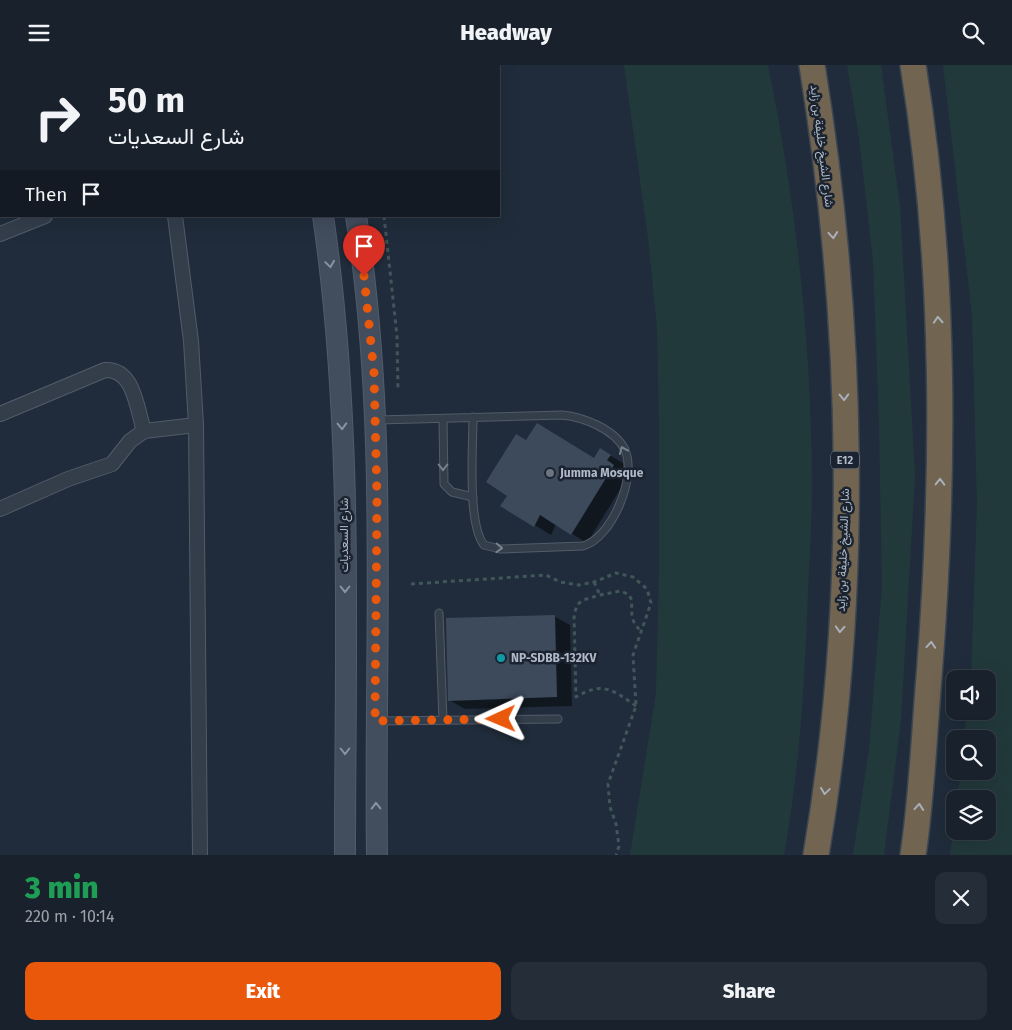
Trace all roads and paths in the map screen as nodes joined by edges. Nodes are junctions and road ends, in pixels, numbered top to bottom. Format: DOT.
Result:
graph roads {
  1 [pos="812,65"];
  2 [pos="912,65"];
  3 [pos="42,217"];
  4 [pos="175,217"];
  5 [pos="323,217"];
  6 [pos="356,217"];
  7 [pos="384,217"];
  8 [pos="0,234"];
  9 [pos="398,390"];
  10 [pos="0,414"];
  11 [pos="473,417"];
  12 [pos="443,419"];
  13 [pos="375,420"];
  14 [pos="196,425"];
  15 [pos="144,431"];
  16 [pos="473,497"];
  17 [pos="0,509"];
  18 [pos="594,582"];
  19 [pos="411,584"];
  20 [pos="600,595"];
  21 [pos="439,613"];
  22 [pos="641,631"];
  23 [pos="636,706"];
  24 [pos="558,719"];
  25 [pos="443,720"];
  26 [pos="375,721"];
  27 [pos="200,855"];
  28 [pos="345,855"];
  29 [pos="376,855"];
  30 [pos="616,855"];
  31 [pos="816,855"];
  32 [pos="913,855"];
  1 -- 31 [label="highway, شارع الشيخ خليفة بن زايد / E12, one-way"];
  32 -- 2 [label="highway, one-way"];
  3 -- 8 [label="street"];
  4 -- 14 [label="street"];
  5 -- 28 [label="street, شارع السعديات, one-way"];
  6 -- 13 [label="street"];
  7 -- 9 [label="path"];
  10 -- 15 [label="street"];
  11 -- 12 [label="lane"];
  11 -- 16 [label="lane"];
  16 -- 11 [label="lane, one-way"];
  12 -- 13 [label="lane"];
  12 -- 16 [label="lane, one-way"];
  13 -- 26 [label="street"];
  14 -- 15 [label="street"];
  14 -- 27 [label="street"];
  15 -- 17 [label="street"];
  18 -- 19 [label="path"];
  18 -- 20 [label="path"];
  18 -- 22 [label="path"];
  20 -- 22 [label="path"];
  20 -- 23 [label="path"];
  21 -- 25 [label="lane"];
  22 -- 23 [label="path"];
  23 -- 30 [label="path"];
  24 -- 25 [label="lane"];
  25 -- 26 [label="lane"];
  29 -- 26 [label="street, one-way"];
}
